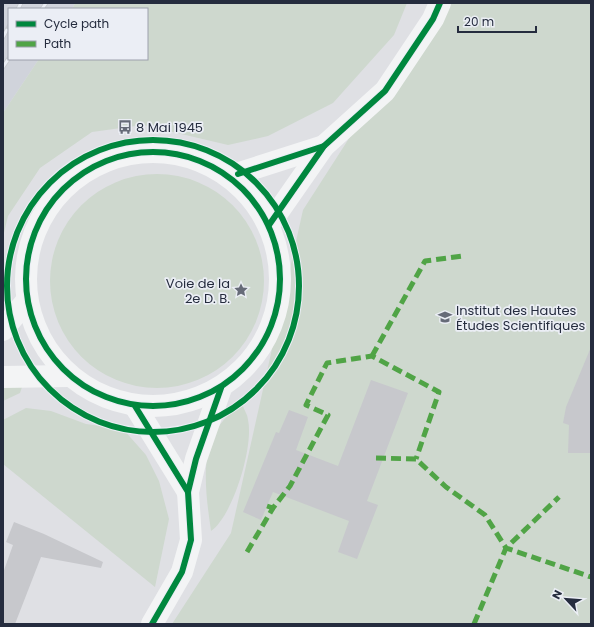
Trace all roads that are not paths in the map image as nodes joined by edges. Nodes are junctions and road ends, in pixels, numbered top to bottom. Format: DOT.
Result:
graph roads {
  1 [pos="440,3"];
  2 [pos="324,146"];
  3 [pos="230,176"];
  4 [pos="269,225"];
  5 [pos="27,300"];
  6 [pos="3,330"];
  7 [pos="68,376"];
  8 [pos="3,377"];
  9 [pos="221,388"];
  10 [pos="135,406"];
  11 [pos="188,492"];
  12 [pos="152,624"];
  1 -- 2 [label="main road"];
  2 -- 3 [label="main road"];
  2 -- 4 [label="main road"];
  3 -- 4 [label="main road"];
  3 -- 5 [label="main road"];
  4 -- 9 [label="main road"];
  5 -- 6 [label="main road"];
  5 -- 7 [label="main road"];
  7 -- 8 [label="main road"];
  7 -- 10 [label="main road"];
  9 -- 10 [label="main road"];
  9 -- 11 [label="main road"];
  10 -- 11 [label="main road"];
  11 -- 12 [label="main road"];
}
